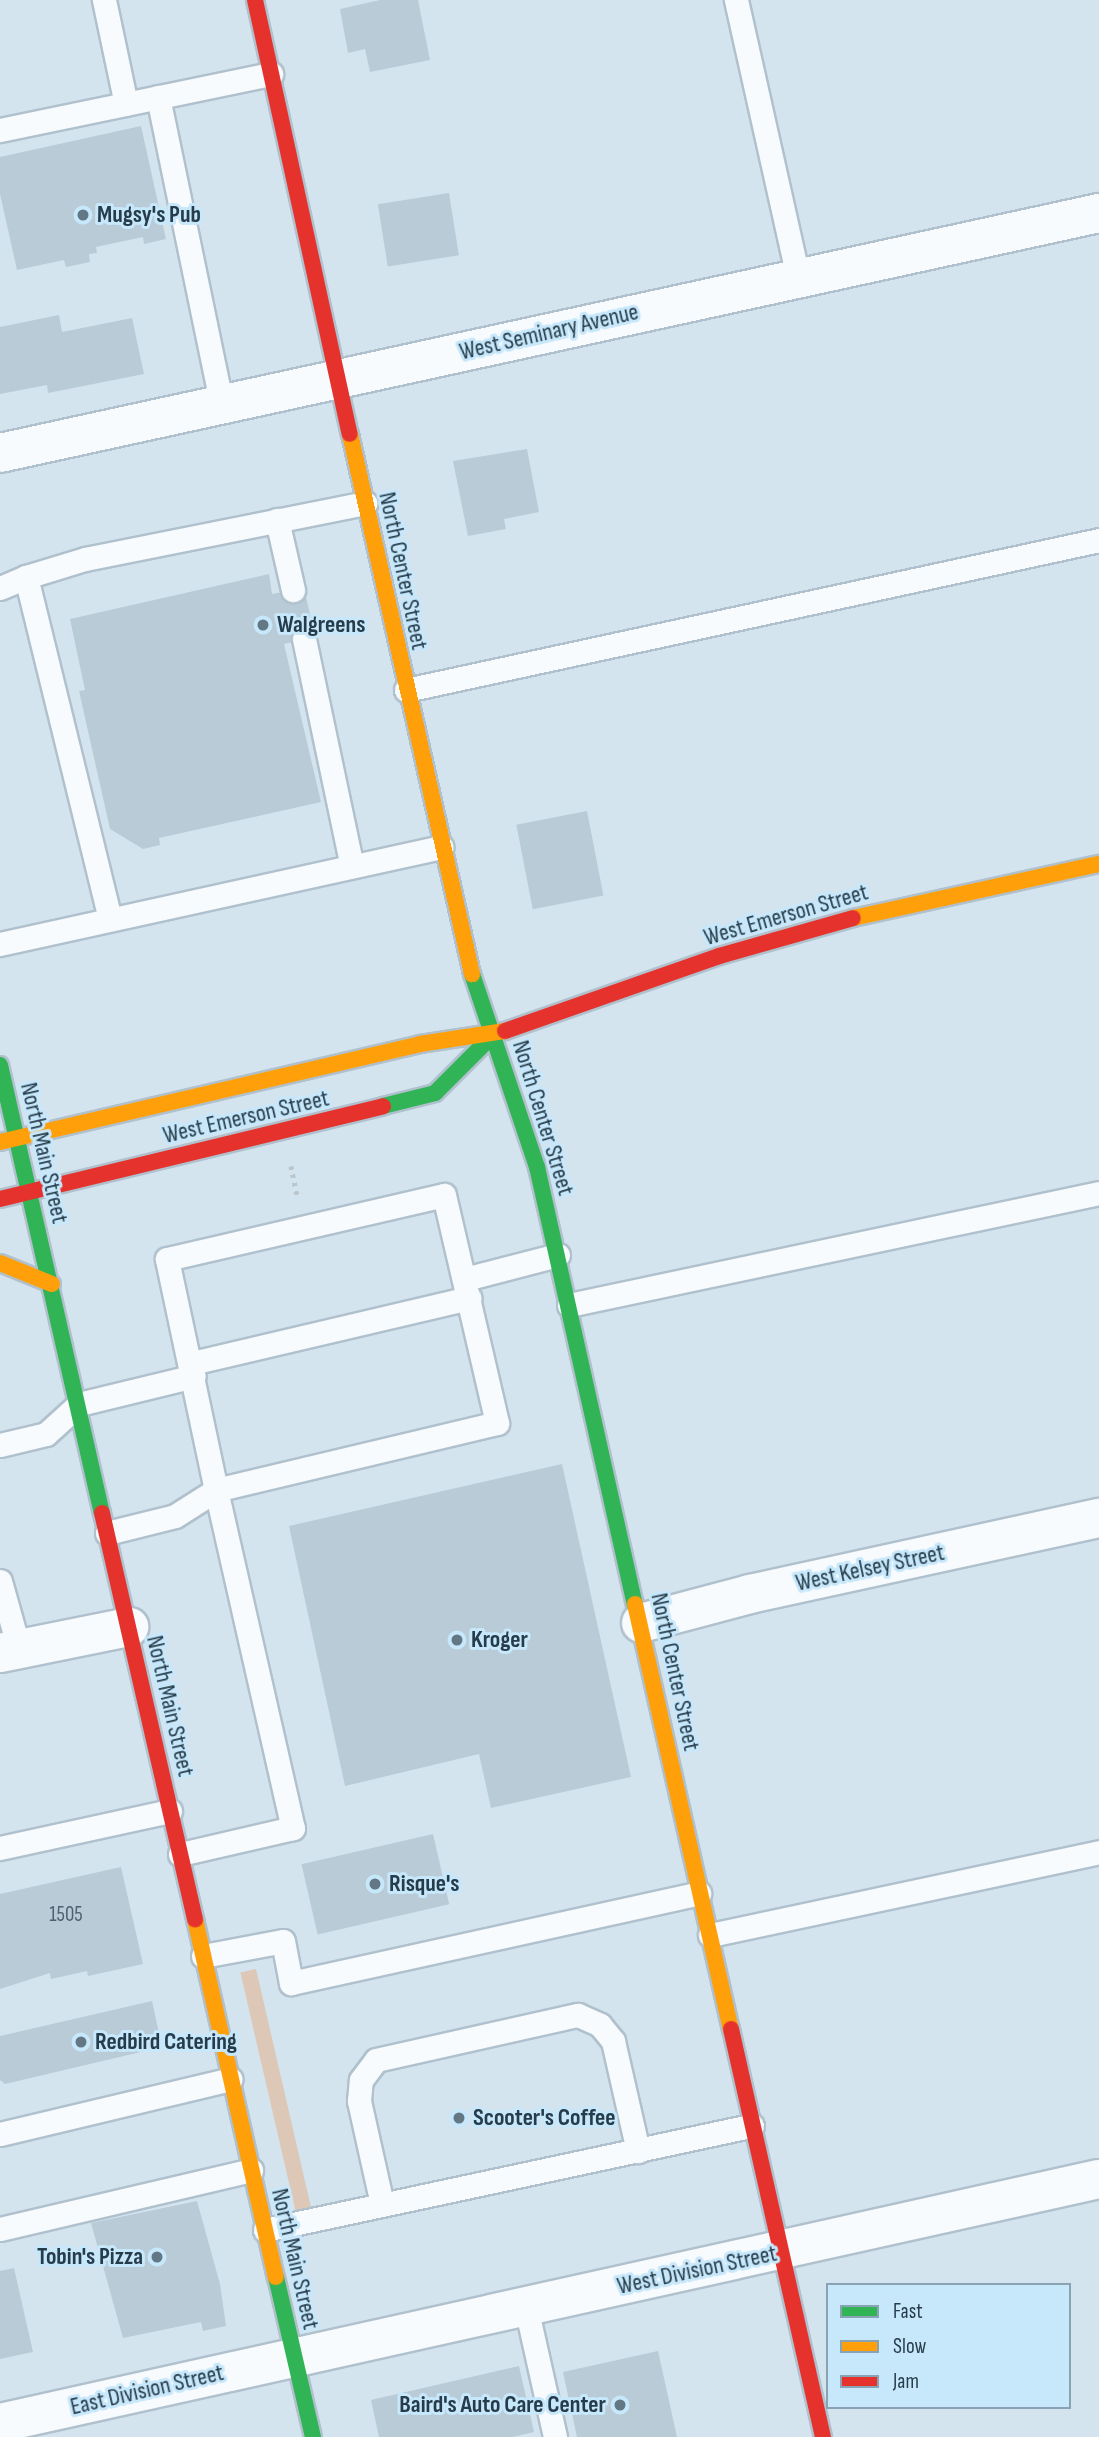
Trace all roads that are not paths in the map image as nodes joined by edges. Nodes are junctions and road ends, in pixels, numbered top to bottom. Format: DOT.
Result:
graph roads {
  1 [pos="255,0"];
  2 [pos="736,0"];
  3 [pos="105,6"];
  4 [pos="271,74"];
  5 [pos="158,97"];
  6 [pos="126,104"];
  7 [pos="0,130"];
  8 [pos="1099,213"];
  9 [pos="798,278"];
  10 [pos="338,380"];
  11 [pos="222,405"];
  12 [pos="0,453"];
  13 [pos="365,502"];
  14 [pos="276,520"];
  15 [pos="1099,540"];
  16 [pos="26,577"];
  17 [pos="0,587"];
  18 [pos="293,590"];
  19 [pos="304,639"];
  20 [pos="406,690"];
  21 [pos="441,847"];
  22 [pos="1099,864"];
  23 [pos="352,866"];
  24 [pos="110,919"];
  25 [pos="0,944"];
  26 [pos="493,1035"];
  27 [pos="0,1066"];
  28 [pos="16,1138"];
  29 [pos="0,1142"];
  30 [pos="29,1192"];
  31 [pos="1099,1193"];
  32 [pos="0,1199"];
  33 [pos="558,1255"];
  34 [pos="0,1263"];
  35 [pos="52,1284"];
  36 [pos="467,1289"];
  37 [pos="569,1305"];
  38 [pos="193,1370"];
  39 [pos="79,1404"];
  40 [pos="0,1445"];
  41 [pos="216,1490"];
  42 [pos="1099,1518"];
  43 [pos="107,1534"];
  44 [pos="0,1581"];
  45 [pos="641,1623"];
  46 [pos="129,1627"];
  47 [pos="10,1651"];
  48 [pos="170,1811"];
  49 [pos="0,1848"];
  50 [pos="1099,1852"];
  51 [pos="180,1854"];
  52 [pos="699,1893"];
  53 [pos="710,1935"];
  54 [pos="203,1956"];
  55 [pos="231,2079"];
  56 [pos="752,2126"];
  57 [pos="0,2134"];
  58 [pos="638,2151"];
  59 [pos="251,2170"];
  60 [pos="1099,2179"];
  61 [pos="382,2204"];
  62 [pos="0,2229"];
  63 [pos="265,2230"];
  64 [pos="781,2252"];
  65 [pos="526,2307"];
  66 [pos="293,2358"];
  67 [pos="0,2423"];
  68 [pos="313,2437"];
  69 [pos="555,2437"];
  70 [pos="823,2437"];
  1 -- 4 [label="main road, North Center Street"];
  2 -- 9 [label="lane"];
  3 -- 6 [label="lane"];
  4 -- 5 [label="lane"];
  4 -- 10 [label="main road, North Center Street"];
  5 -- 6 [label="lane"];
  5 -- 11 [label="lane"];
  6 -- 7 [label="lane"];
  8 -- 9 [label="street, West Seminary Avenue"];
  9 -- 10 [label="street, West Seminary Avenue"];
  10 -- 11 [label="street, West Seminary Avenue"];
  10 -- 13 [label="main road, North Center Street"];
  11 -- 12 [label="street, West Seminary Avenue"];
  13 -- 14 [label="lane"];
  13 -- 20 [label="main road, North Center Street"];
  14 -- 16 [label="lane"];
  14 -- 18 [label="lane"];
  15 -- 20 [label="lane"];
  16 -- 17 [label="lane"];
  16 -- 24 [label="lane"];
  19 -- 23 [label="lane"];
  20 -- 21 [label="main road, North Center Street"];
  21 -- 23 [label="lane"];
  21 -- 26 [label="main road, North Center Street"];
  22 -- 26 [label="main road, West Emerson Street"];
  23 -- 24 [label="lane"];
  24 -- 25 [label="lane"];
  26 -- 28 [label="main road, West Emerson Street"];
  26 -- 30 [label="main road, West Emerson Street"];
  26 -- 33 [label="main road, North Center Street"];
  27 -- 28 [label="main road, North Main Street"];
  28 -- 29 [label="main road, West Emerson Street"];
  28 -- 30 [label="main road, North Main Street"];
  30 -- 32 [label="main road, West Emerson Street"];
  30 -- 35 [label="main road, North Main Street"];
  31 -- 37 [label="lane"];
  33 -- 36 [label="lane"];
  33 -- 37 [label="main road, North Center Street"];
  34 -- 35 [label="main road"];
  35 -- 39 [label="main road, North Main Street"];
  36 -- 38 [label="lane"];
  36 -- 38 [label="lane"];
  36 -- 41 [label="lane"];
  37 -- 45 [label="main road, North Center Street"];
  38 -- 39 [label="lane"];
  38 -- 41 [label="lane"];
  39 -- 40 [label="lane"];
  39 -- 43 [label="main road, North Main Street"];
  41 -- 43 [label="lane"];
  41 -- 51 [label="lane"];
  42 -- 45 [label="street, West Kelsey Street"];
  43 -- 46 [label="main road, North Main Street"];
  44 -- 47 [label="lane"];
  45 -- 52 [label="main road, North Center Street"];
  46 -- 47 [label="street"];
  46 -- 48 [label="main road, North Main Street"];
  48 -- 49 [label="lane"];
  48 -- 51 [label="main road, North Main Street"];
  50 -- 53 [label="lane"];
  51 -- 54 [label="main road, North Main Street"];
  52 -- 53 [label="main road, North Center Street"];
  52 -- 54 [label="lane"];
  53 -- 56 [label="main road, North Center Street"];
  54 -- 55 [label="main road, North Main Street"];
  55 -- 57 [label="lane"];
  55 -- 59 [label="main road, North Main Street"];
  56 -- 58 [label="lane"];
  56 -- 64 [label="main road, North Center Street"];
  58 -- 61 [label="lane"];
  58 -- 61 [label="lane"];
  59 -- 62 [label="lane"];
  59 -- 63 [label="main road, North Main Street"];
  60 -- 64 [label="street, West Division Street"];
  61 -- 63 [label="lane"];
  63 -- 66 [label="main road, North Main Street"];
  64 -- 65 [label="street, West Division Street"];
  64 -- 70 [label="main road, North Center Street"];
  65 -- 66 [label="street, West Division Street"];
  65 -- 69 [label="lane"];
  66 -- 67 [label="street, East Division Street"];
  66 -- 68 [label="main road, North Main Street"];
}
